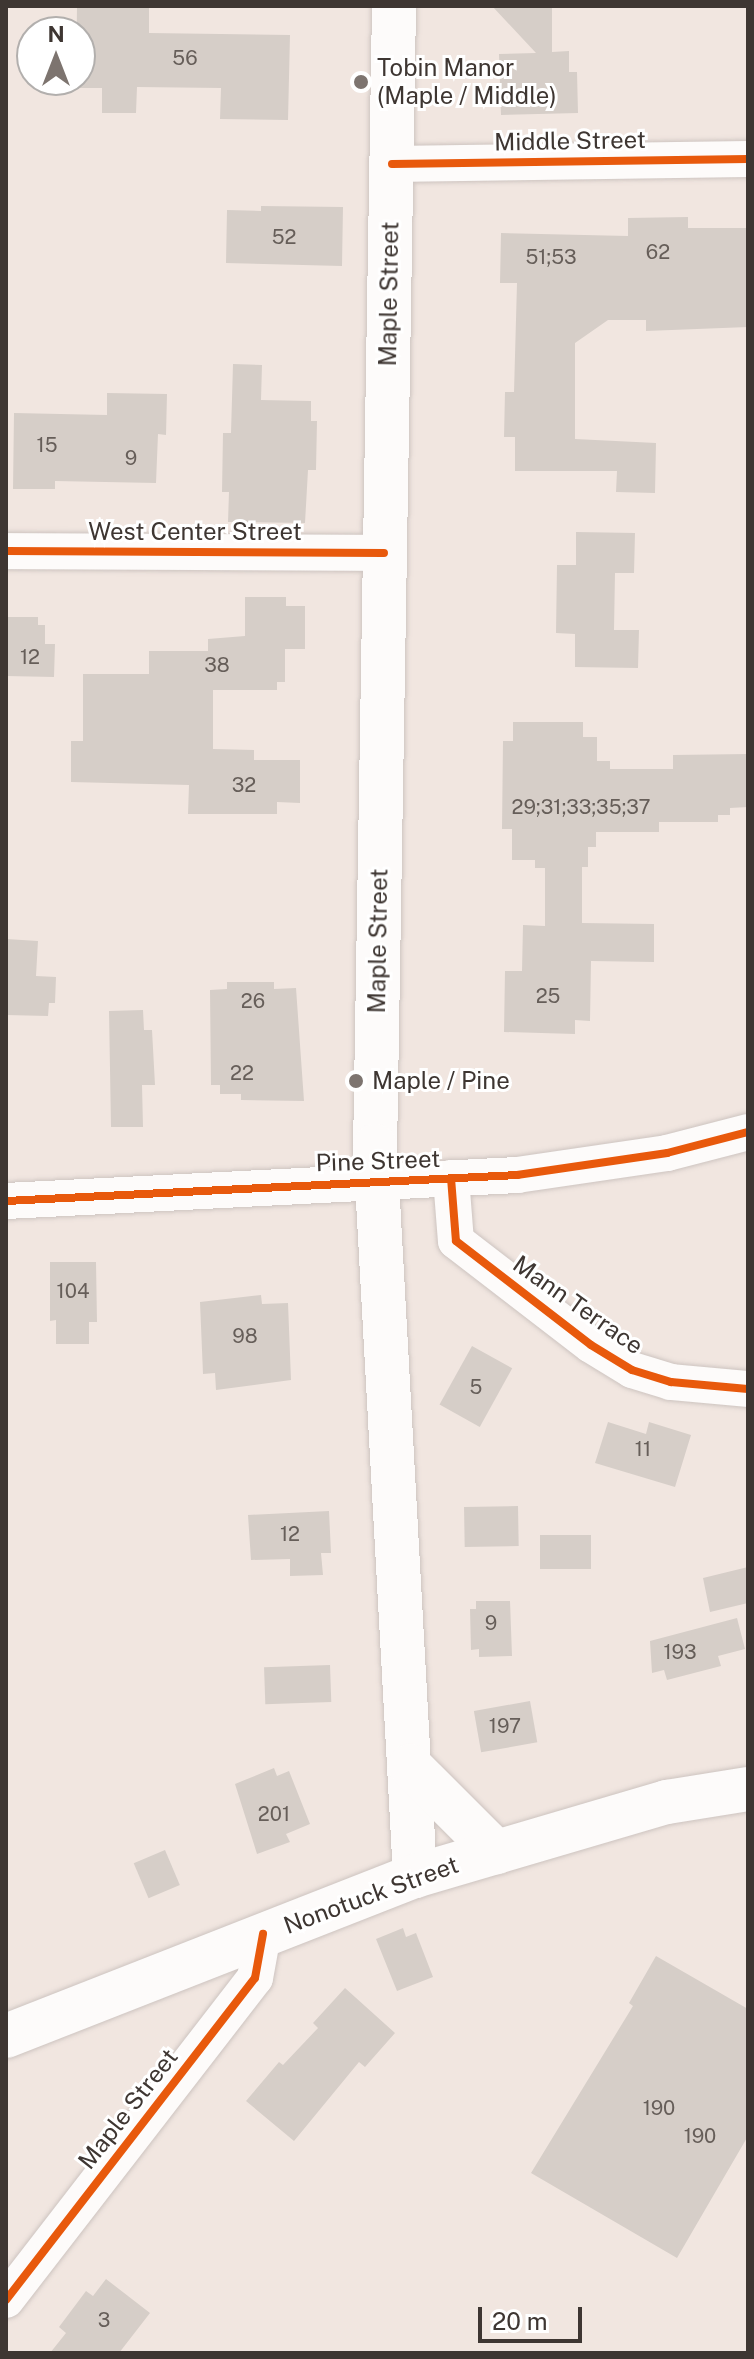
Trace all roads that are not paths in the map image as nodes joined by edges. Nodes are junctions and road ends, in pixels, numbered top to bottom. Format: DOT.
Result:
graph roads {
  1 [pos="394,6"];
  2 [pos="748,159"];
  3 [pos="392,164"];
  4 [pos="6,551"];
  5 [pos="384,553"];
  6 [pos="748,1132"];
  7 [pos="451,1178"];
  8 [pos="376,1181"];
  9 [pos="6,1201"];
  10 [pos="748,1389"];
  11 [pos="410,1766"];
  12 [pos="748,1789"];
  13 [pos="496,1852"];
  14 [pos="415,1876"];
  15 [pos="263,1934"];
  16 [pos="6,2036"];
  17 [pos="6,2300"];
  1 -- 3 [label="main road, Maple Street"];
  2 -- 3 [label="street, Middle Street"];
  3 -- 5 [label="main road, Maple Street"];
  4 -- 5 [label="street, West Center Street"];
  5 -- 8 [label="main road, Maple Street"];
  6 -- 7 [label="street, Pine Street"];
  7 -- 8 [label="street, Pine Street"];
  7 -- 10 [label="street, Mann Terrace"];
  8 -- 9 [label="street, Pine Street"];
  8 -- 11 [label="main road, Maple Street"];
  11 -- 13 [label="main road"];
  11 -- 14 [label="main road, Maple Street"];
  12 -- 13 [label="main road, Nonotuck Street"];
  13 -- 14 [label="main road, Nonotuck Street"];
  14 -- 15 [label="main road, Nonotuck Street"];
  15 -- 16 [label="main road, Nonotuck Street"];
  15 -- 17 [label="street, Maple Street"];
}
